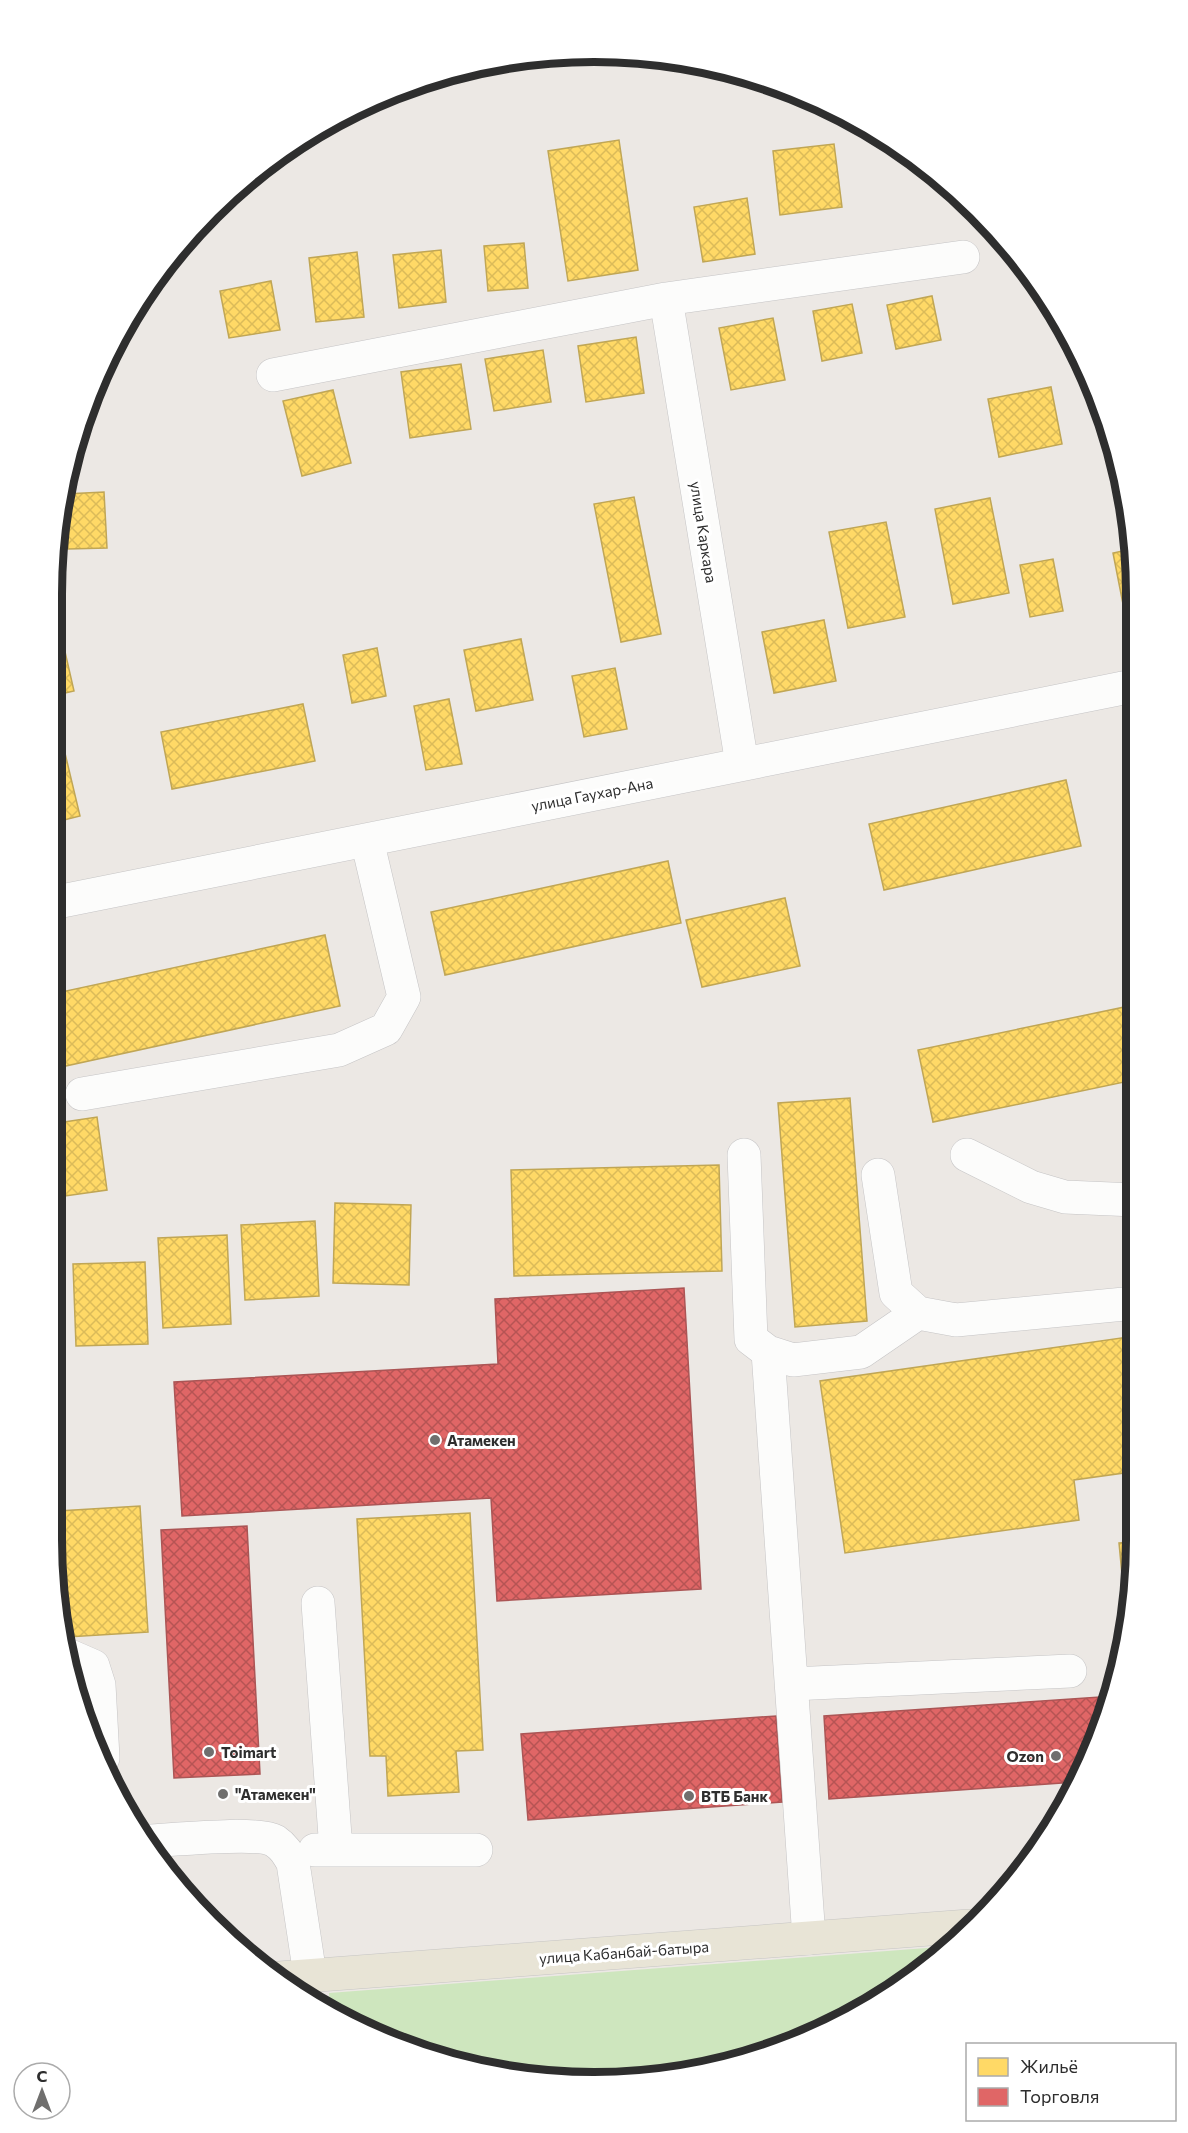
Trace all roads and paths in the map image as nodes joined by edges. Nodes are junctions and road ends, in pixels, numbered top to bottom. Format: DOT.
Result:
graph roads {
  1 [pos="963,257"];
  2 [pos="666,299"];
  3 [pos="273,375"];
  4 [pos="1126,687"];
  5 [pos="742,764"];
  6 [pos="367,840"];
  7 [pos="62,901"];
  8 [pos="82,1094"];
  9 [pos="744,1155"];
  10 [pos="967,1155"];
  11 [pos="878,1175"];
  12 [pos="1126,1200"];
  13 [pos="1126,1304"];
  14 [pos="918,1313"];
  15 [pos="768,1352"];
  16 [pos="318,1603"];
  17 [pos="76,1658"];
  18 [pos="1070,1671"];
  19 [pos="792,1684"];
  20 [pos="102,1743"];
  21 [pos="155,1841"];
  22 [pos="286,1850"];
  23 [pos="336,1850"];
  24 [pos="476,1850"];
  25 [pos="959,1927"];
  26 [pos="809,1938"];
  27 [pos="294,1977"];
  1 -- 2 [label="street"];
  2 -- 3 [label="street"];
  2 -- 5 [label="street, улица Каркара"];
  4 -- 5 [label="street, улица Гаухар-Ана"];
  5 -- 6 [label="street, улица Гаухар-Ана"];
  6 -- 7 [label="street, улица Гаухар-Ана"];
  6 -- 8 [label="street"];
  9 -- 15 [label="street"];
  10 -- 12 [label="street"];
  11 -- 14 [label="street"];
  13 -- 14 [label="street"];
  14 -- 15 [label="street"];
  15 -- 19 [label="street"];
  16 -- 23 [label="street"];
  17 -- 20 [label="street"];
  18 -- 19 [label="street"];
  19 -- 26 [label="street"];
  21 -- 22 [label="street"];
  22 -- 23 [label="street"];
  22 -- 27 [label="street"];
  23 -- 24 [label="street"];
  25 -- 26 [label="main road, улица Кабанбай-батыра"];
  26 -- 27 [label="main road, улица Кабанбай-батыра"];
}
